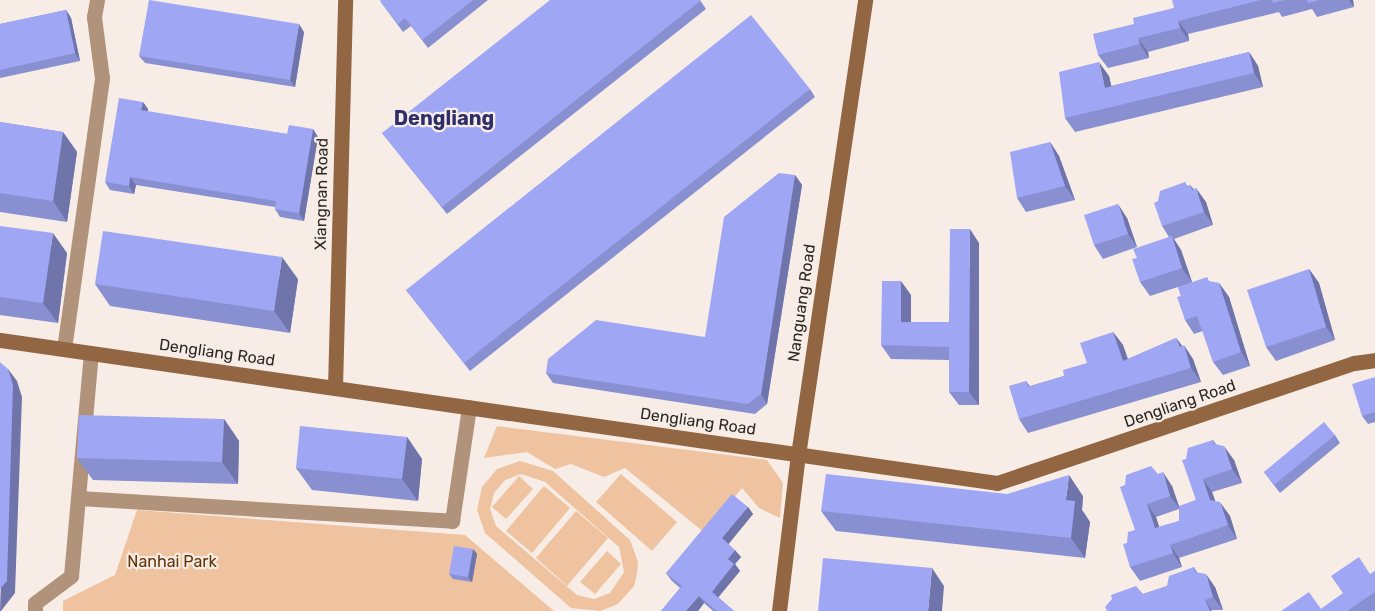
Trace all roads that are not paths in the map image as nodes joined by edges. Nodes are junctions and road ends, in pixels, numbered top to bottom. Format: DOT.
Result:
graph roads {
  1 [pos="97,0"];
  2 [pos="345,0"];
  3 [pos="865,0"];
  4 [pos="0,340"];
  5 [pos="64,349"];
  6 [pos="91,353"];
  7 [pos="1375,360"];
  8 [pos="335,388"];
  9 [pos="469,407"];
  10 [pos="798,455"];
  11 [pos="79,498"];
  12 [pos="35,611"];
  13 [pos="779,611"];
  1 -- 5 [label="street"];
  2 -- 8 [label="main road, Xiangnan Road"];
  3 -- 10 [label="main road, Nanguang Road"];
  4 -- 5 [label="main road, Dengliang Road"];
  5 -- 6 [label="main road, Dengliang Road"];
  6 -- 8 [label="main road, Dengliang Road"];
  6 -- 11 [label="street"];
  7 -- 10 [label="main road, Dengliang Road"];
  8 -- 9 [label="main road, Dengliang Road"];
  9 -- 10 [label="main road, Dengliang Road"];
  9 -- 11 [label="street"];
  10 -- 13 [label="main road, Nanguang Road"];
  11 -- 12 [label="street"];
}
